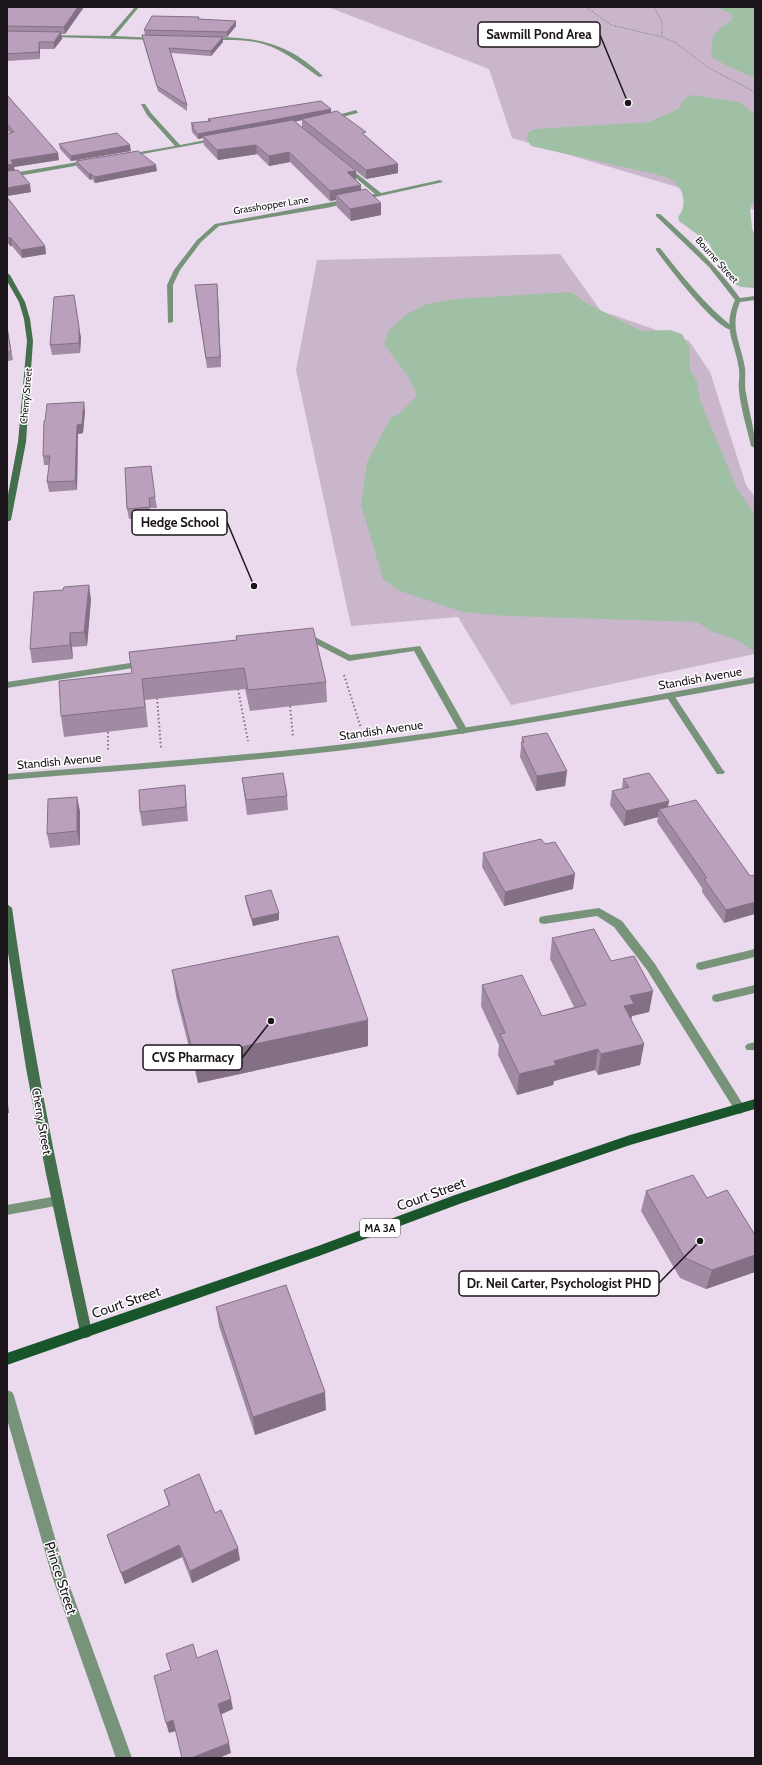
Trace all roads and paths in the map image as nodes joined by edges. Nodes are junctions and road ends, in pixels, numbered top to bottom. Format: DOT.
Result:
graph roads {
  1 [pos="137,7"];
  2 [pos="586,7"];
  3 [pos="654,7"];
  4 [pos="39,36"];
  5 [pos="662,37"];
  6 [pos="205,38"];
  7 [pos="162,39"];
  8 [pos="113,40"];
  9 [pos="321,76"];
  10 [pos="755,92"];
  11 [pos="143,105"];
  12 [pos="356,112"];
  13 [pos="325,119"];
  14 [pos="220,139"];
  15 [pos="179,146"];
  16 [pos="124,156"];
  17 [pos="93,162"];
  18 [pos="343,165"];
  19 [pos="7,176"];
  20 [pos="440,182"];
  21 [pos="379,194"];
  22 [pos="658,215"];
  23 [pos="658,249"];
  24 [pos="7,275"];
  25 [pos="755,298"];
  26 [pos="738,300"];
  27 [pos="170,322"];
  28 [pos="732,329"];
  29 [pos="755,446"];
  30 [pos="7,520"];
  31 [pos="294,640"];
  32 [pos="154,663"];
  33 [pos="344,674"];
  34 [pos="755,680"];
  35 [pos="7,684"];
  36 [pos="238,690"];
  37 [pos="670,696"];
  38 [pos="157,698"];
  39 [pos="290,706"];
  40 [pos="361,729"];
  41 [pos="463,731"];
  42 [pos="108,732"];
  43 [pos="294,736"];
  44 [pos="248,742"];
  45 [pos="161,751"];
  46 [pos="108,755"];
  47 [pos="720,772"];
  48 [pos="7,778"];
  49 [pos="7,908"];
  50 [pos="544,920"];
  51 [pos="755,953"];
  52 [pos="701,966"];
  53 [pos="755,989"];
  54 [pos="717,998"];
  55 [pos="755,1104"];
  56 [pos="740,1108"];
  57 [pos="57,1200"];
  58 [pos="7,1210"];
  59 [pos="86,1332"];
  60 [pos="7,1359"];
  61 [pos="7,1396"];
  62 [pos="124,1758"];
  1 -- 8 [label="street"];
  2 -- 5 [label="path"];
  3 -- 5 [label="path"];
  4 -- 8 [label="street"];
  5 -- 10 [label="path"];
  6 -- 9 [label="street"];
  7 -- 8 [label="street"];
  11 -- 15 [label="street"];
  12 -- 13 [label="street"];
  14 -- 15 [label="street"];
  15 -- 16 [label="street"];
  17 -- 19 [label="street"];
  18 -- 21 [label="street"];
  20 -- 21 [label="street, Grasshopper Lane"];
  21 -- 27 [label="street, Grasshopper Lane"];
  22 -- 26 [label="street, Bourne Street"];
  23 -- 28 [label="street"];
  24 -- 30 [label="main road, Cherry Street"];
  25 -- 26 [label="street"];
  26 -- 28 [label="street, Bourne Street"];
  28 -- 29 [label="street, Bourne Street"];
  31 -- 41 [label="street"];
  32 -- 35 [label="street"];
  33 -- 40 [label="path"];
  34 -- 37 [label="street, Standish Avenue"];
  36 -- 44 [label="path"];
  37 -- 41 [label="street, Standish Avenue"];
  37 -- 47 [label="street"];
  38 -- 45 [label="path"];
  39 -- 43 [label="path"];
  41 -- 48 [label="street, Standish Avenue"];
  42 -- 46 [label="path"];
  49 -- 57 [label="main road, Cherry Street"];
  50 -- 56 [label="street"];
  51 -- 52 [label="street"];
  53 -- 54 [label="street"];
  55 -- 56 [label="main road, Court Street / MA 3A"];
  56 -- 59 [label="main road, Court Street / MA 3A"];
  57 -- 58 [label="street"];
  57 -- 59 [label="main road, Cherry Street"];
  59 -- 60 [label="main road, Court Street / MA 3A"];
  61 -- 62 [label="street, Prince Street"];
}
